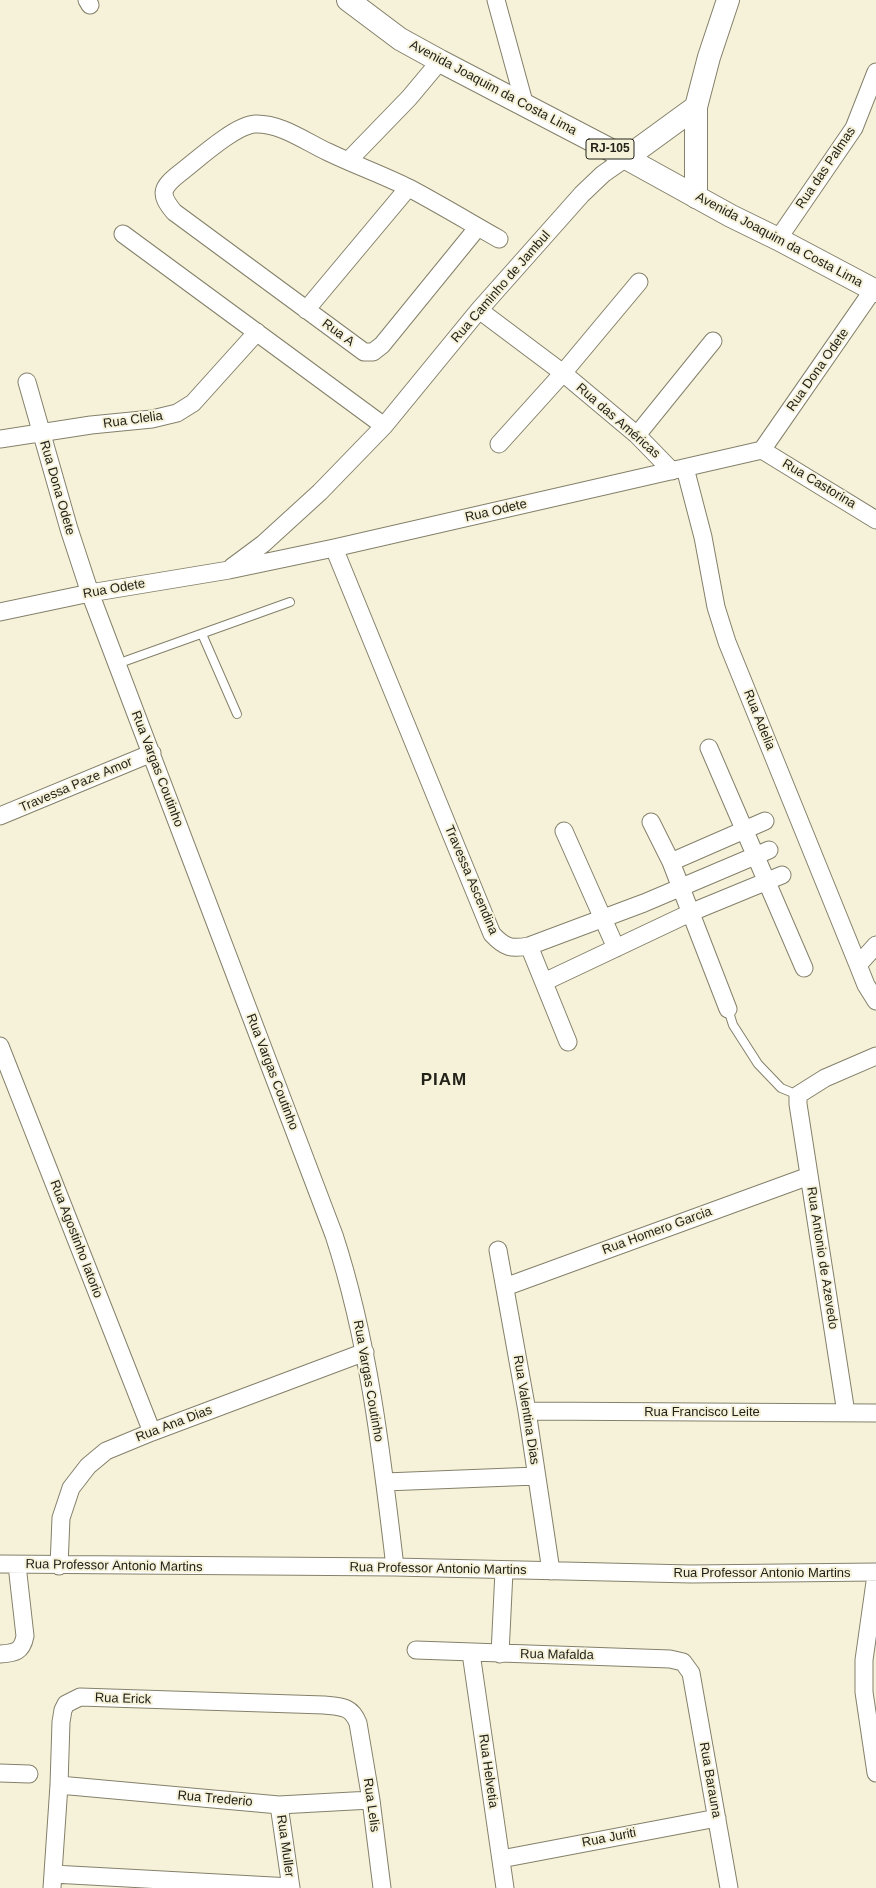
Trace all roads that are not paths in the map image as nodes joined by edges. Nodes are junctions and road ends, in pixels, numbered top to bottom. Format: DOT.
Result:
graph roads {
  1 [pos="348,0"];
  2 [pos="496,0"];
  3 [pos="728,0"];
  4 [pos="440,61"];
  5 [pos="876,72"];
  6 [pos="525,106"];
  7 [pos="696,107"];
  8 [pos="626,158"];
  9 [pos="348,161"];
  10 [pos="408,188"];
  11 [pos="696,197"];
  12 [pos="478,227"];
  13 [pos="123,234"];
  14 [pos="499,239"];
  15 [pos="778,239"];
  16 [pos="639,282"];
  17 [pos="875,290"];
  18 [pos="306,310"];
  19 [pos="479,310"];
  20 [pos="256,332"];
  21 [pos="713,341"];
  22 [pos="563,373"];
  23 [pos="27,382"];
  24 [pos="384,426"];
  25 [pos="41,432"];
  26 [pos="637,435"];
  27 [pos="0,439"];
  28 [pos="499,444"];
  29 [pos="762,450"];
  30 [pos="678,470"];
  31 [pos="876,520"];
  32 [pos="334,548"];
  33 [pos="229,570"];
  34 [pos="90,593"];
  35 [pos="290,602"];
  36 [pos="0,612"];
  37 [pos="202,634"];
  38 [pos="117,664"];
  39 [pos="237,714"];
  40 [pos="709,748"];
  41 [pos="152,753"];
  42 [pos="0,816"];
  43 [pos="765,821"];
  44 [pos="651,822"];
  45 [pos="564,831"];
  46 [pos="744,831"];
  47 [pos="762,853"];
  48 [pos="671,862"];
  49 [pos="782,875"];
  50 [pos="766,881"];
  51 [pos="681,887"];
  52 [pos="692,912"];
  53 [pos="601,918"];
  54 [pos="529,946"];
  55 [pos="876,946"];
  56 [pos="616,948"];
  57 [pos="858,965"];
  58 [pos="804,968"];
  59 [pos="544,982"];
  60 [pos="876,1001"];
  61 [pos="728,1009"];
  62 [pos="568,1042"];
  63 [pos="0,1046"];
  64 [pos="876,1056"];
  65 [pos="798,1099"];
  66 [pos="809,1176"];
  67 [pos="498,1250"];
  68 [pos="505,1287"];
  69 [pos="364,1352"];
  70 [pos="527,1411"];
  71 [pos="846,1413"];
  72 [pos="876,1413"];
  73 [pos="152,1432"];
  74 [pos="536,1476"];
  75 [pos="385,1482"];
  76 [pos="0,1564"];
  77 [pos="17,1565"];
  78 [pos="59,1566"];
  79 [pos="395,1567"];
  80 [pos="504,1571"];
  81 [pos="551,1571"];
  82 [pos="876,1572"];
  83 [pos="876,1575"];
  84 [pos="872,1620"];
  85 [pos="416,1650"];
  86 [pos="471,1653"];
  87 [pos="0,1654"];
  88 [pos="500,1654"];
  89 [pos="691,1673"];
  90 [pos="358,1723"];
  91 [pos="0,1773"];
  92 [pos="876,1773"];
  93 [pos="29,1774"];
  94 [pos="59,1785"];
  95 [pos="371,1800"];
  96 [pos="279,1804"];
  97 [pos="717,1818"];
  98 [pos="500,1859"];
  99 [pos="53,1881"];
  100 [pos="115,1882"];
  101 [pos="201,1886"];
  102 [pos="291,1888"];
  103 [pos="382,1888"];
  104 [pos="505,1888"];
  105 [pos="729,1888"];
  1 -- 4 [label="main road, Avenida Joaquim da Costa Lima / RJ-105"];
  2 -- 6 [label="street"];
  3 -- 7 [label="main road"];
  4 -- 6 [label="main road, Avenida Joaquim da Costa Lima / RJ-105"];
  4 -- 9 [label="street"];
  5 -- 15 [label="street, Rua das Palmas"];
  6 -- 8 [label="main road, Avenida Joaquim da Costa Lima / RJ-105"];
  7 -- 8 [label="main road"];
  7 -- 11 [label="main road"];
  8 -- 11 [label="main road, Avenida Joaquim da Costa Lima / RJ-105"];
  8 -- 19 [label="street, Rua Caminho de Jambul"];
  9 -- 10 [label="street"];
  9 -- 18 [label="street, Rua A"];
  10 -- 12 [label="street"];
  10 -- 18 [label="street"];
  11 -- 15 [label="main road, Avenida Joaquim da Costa Lima / RJ-105"];
  12 -- 14 [label="street"];
  12 -- 18 [label="street, Rua A"];
  13 -- 20 [label="street"];
  15 -- 17 [label="main road, Avenida Joaquim da Costa Lima / RJ-105"];
  16 -- 22 [label="street"];
  17 -- 29 [label="street, Rua Dona Odete"];
  19 -- 22 [label="street, Rua das Américas"];
  19 -- 24 [label="street, Rua Caminho de Jambul"];
  20 -- 24 [label="street"];
  20 -- 25 [label="street, Rua Clelia"];
  21 -- 26 [label="street"];
  22 -- 26 [label="street, Rua das Américas"];
  22 -- 28 [label="street"];
  23 -- 25 [label="street, Rua Dona Odete"];
  24 -- 33 [label="street, Rua Odete"];
  25 -- 27 [label="street, Rua Clelia"];
  25 -- 34 [label="street, Rua Dona Odete"];
  26 -- 30 [label="street, Rua das Américas"];
  29 -- 30 [label="street, Rua Odete"];
  29 -- 31 [label="street, Rua Castorina"];
  30 -- 32 [label="street, Rua Odete"];
  30 -- 57 [label="street, Rua Adelia"];
  32 -- 33 [label="street, Rua Odete"];
  32 -- 54 [label="street, Travessa Ascendina"];
  33 -- 34 [label="street, Rua Odete"];
  34 -- 36 [label="street, Rua Odete"];
  34 -- 38 [label="street, Rua Vargas Coutinho"];
  35 -- 37 [label="lane"];
  37 -- 38 [label="lane"];
  37 -- 39 [label="lane"];
  38 -- 41 [label="street, Rua Vargas Coutinho"];
  40 -- 46 [label="street"];
  41 -- 42 [label="street, Travessa Paze Amor"];
  41 -- 69 [label="street, Rua Vargas Coutinho"];
  43 -- 46 [label="street"];
  44 -- 48 [label="street"];
  45 -- 53 [label="street"];
  46 -- 47 [label="street"];
  46 -- 48 [label="street"];
  47 -- 50 [label="street"];
  47 -- 51 [label="street, Travessa Ascendina"];
  48 -- 51 [label="street"];
  49 -- 50 [label="street"];
  50 -- 52 [label="street"];
  50 -- 58 [label="street"];
  51 -- 52 [label="street"];
  51 -- 53 [label="street, Travessa Ascendina"];
  52 -- 56 [label="street"];
  52 -- 61 [label="street"];
  53 -- 54 [label="street, Travessa Ascendina"];
  53 -- 56 [label="street"];
  54 -- 59 [label="street"];
  55 -- 57 [label="street"];
  56 -- 59 [label="street"];
  57 -- 60 [label="street, Rua Adelia"];
  59 -- 62 [label="street"];
  61 -- 65 [label="lane"];
  63 -- 73 [label="street, Rua Agostinho Iatorio"];
  64 -- 65 [label="street"];
  65 -- 66 [label="street, Rua Antonio de Azevedo"];
  66 -- 68 [label="street, Rua Homero Garcia"];
  66 -- 71 [label="street, Rua Antonio de Azevedo"];
  67 -- 68 [label="street, Rua Valentina Dias"];
  68 -- 70 [label="street, Rua Valentina Dias"];
  69 -- 73 [label="street, Rua Ana Dias"];
  69 -- 75 [label="street, Rua Vargas Coutinho"];
  70 -- 71 [label="street, Rua Francisco Leite"];
  70 -- 74 [label="street, Rua Valentina Dias"];
  71 -- 72 [label="street, Rua Francisco Leite"];
  73 -- 78 [label="street, Rua Ana Dias"];
  74 -- 75 [label="street"];
  74 -- 81 [label="street, Rua Valentina Dias"];
  75 -- 79 [label="street, Rua Vargas Coutinho"];
  76 -- 77 [label="street, Rua Professor Antonio Martins"];
  77 -- 78 [label="street, Rua Professor Antonio Martins"];
  77 -- 87 [label="street"];
  78 -- 79 [label="street, Rua Professor Antonio Martins"];
  79 -- 80 [label="street, Rua Professor Antonio Martins"];
  80 -- 81 [label="street, Rua Professor Antonio Martins"];
  80 -- 88 [label="street"];
  81 -- 82 [label="street, Rua Professor Antonio Martins"];
  83 -- 84 [label="street"];
  84 -- 92 [label="street"];
  85 -- 86 [label="street, Rua Mafalda"];
  86 -- 88 [label="street, Rua Mafalda"];
  86 -- 98 [label="street, Rua Helvetia"];
  88 -- 89 [label="street, Rua Mafalda"];
  89 -- 97 [label="street, Rua Barauna"];
  90 -- 94 [label="street, Rua Erick"];
  90 -- 95 [label="street, Rua Lelis"];
  91 -- 93 [label="street"];
  94 -- 96 [label="street, Rua Trederio"];
  94 -- 99 [label="street, Rua Erick"];
  95 -- 96 [label="street, Rua Trederio"];
  95 -- 103 [label="street, Rua Lelis"];
  96 -- 102 [label="street, Rua Muller"];
  97 -- 98 [label="street, Rua Juriti"];
  97 -- 105 [label="street, Rua Barauna"];
  98 -- 104 [label="street, Rua Helvetia"];
  99 -- 100 [label="street"];
  100 -- 101 [label="street"];
  101 -- 102 [label="street"];
}
